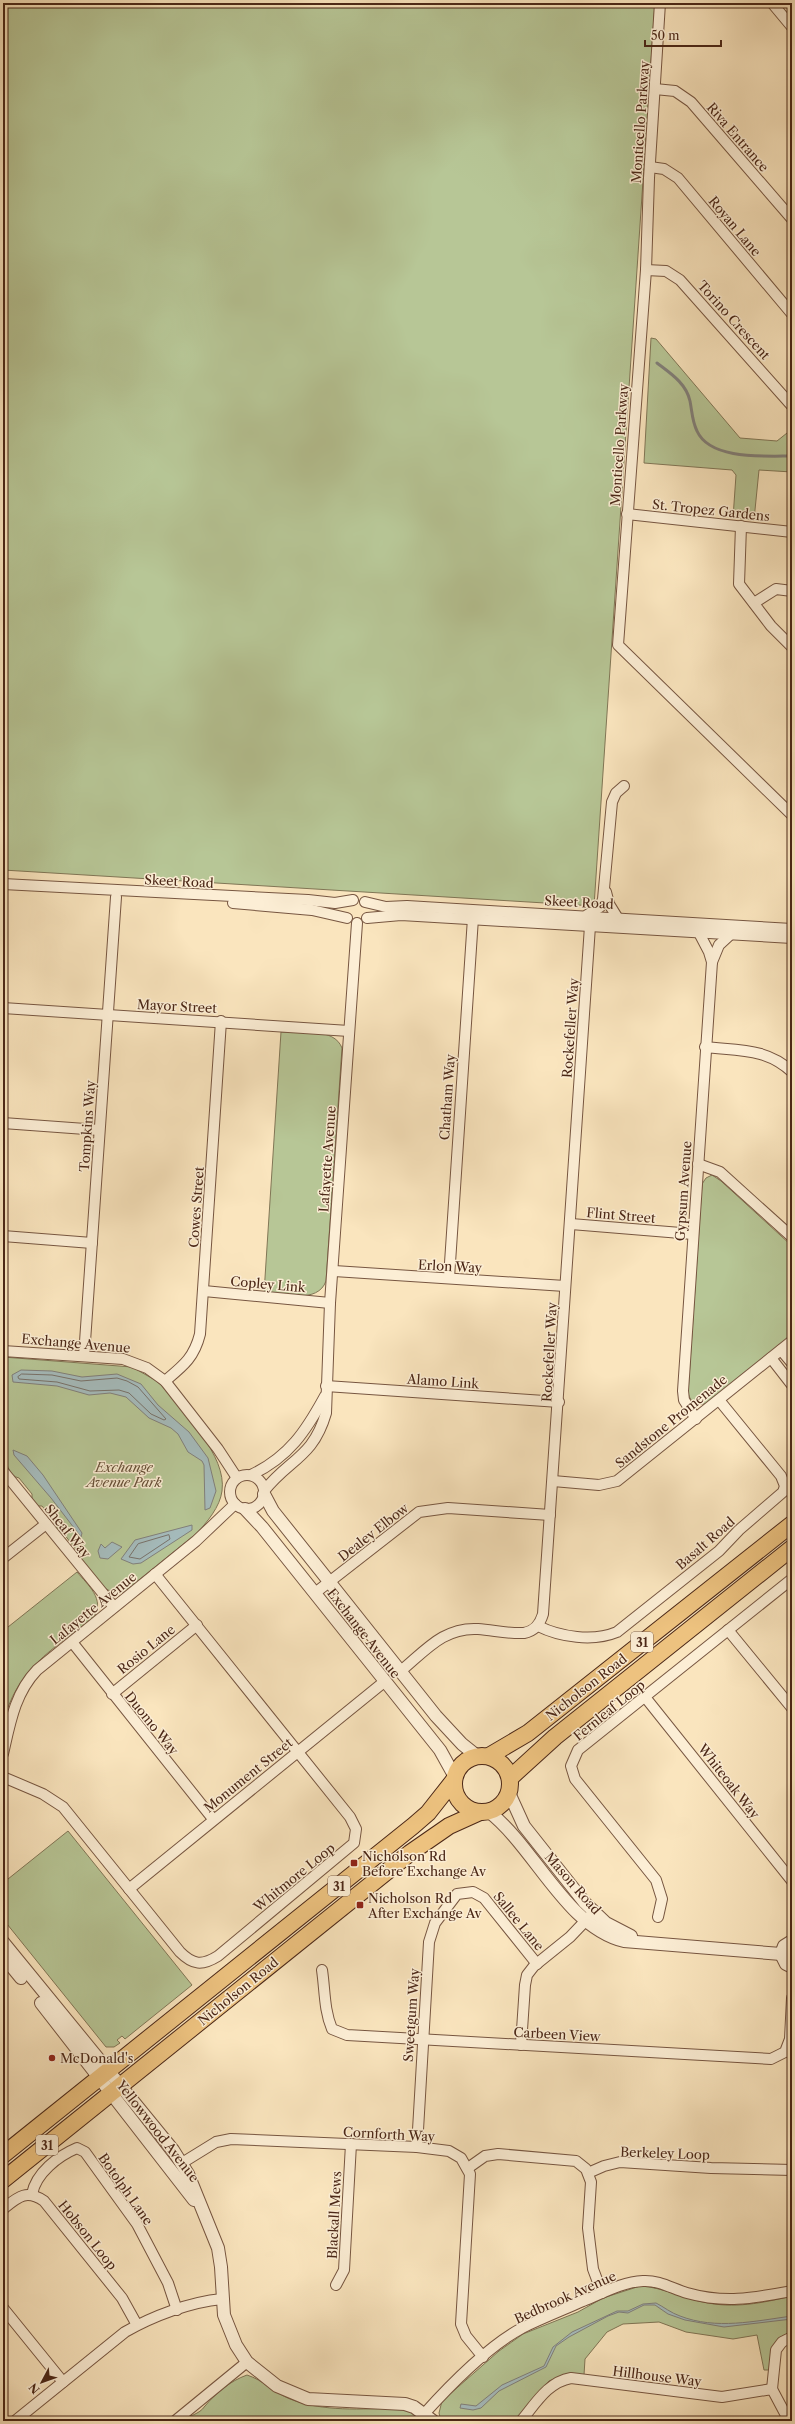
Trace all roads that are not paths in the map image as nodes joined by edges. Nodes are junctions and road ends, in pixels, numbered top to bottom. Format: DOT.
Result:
graph roads {
  1 [pos="660,3"];
  2 [pos="772,3"];
  3 [pos="792,27"];
  4 [pos="655,89"];
  5 [pos="650,167"];
  6 [pos="792,219"];
  7 [pos="646,270"];
  8 [pos="792,314"];
  9 [pos="792,405"];
  10 [pos="626,514"];
  11 [pos="741,526"];
  12 [pos="792,532"];
  13 [pos="792,591"];
  14 [pos="754,603"];
  15 [pos="792,647"];
  16 [pos="624,786"];
  17 [pos="792,815"];
  18 [pos="605,880"];
  19 [pos="3,884"];
  20 [pos="3,891"];
  21 [pos="116,897"];
  22 [pos="353,900"];
  23 [pos="365,902"];
  24 [pos="587,915"];
  25 [pos="617,917"];
  26 [pos="347,918"];
  27 [pos="367,918"];
  28 [pos="473,918"];
  29 [pos="357,923"];
  30 [pos="590,926"];
  31 [pos="792,928"];
  32 [pos="698,932"];
  33 [pos="732,933"];
  34 [pos="792,938"];
  35 [pos="712,962"];
  36 [pos="3,1008"];
  37 [pos="109,1016"];
  38 [pos="221,1021"];
  39 [pos="349,1031"];
  40 [pos="705,1047"];
  41 [pos="792,1072"];
  42 [pos="3,1123"];
  43 [pos="99,1130"];
  44 [pos="698,1164"];
  45 [pos="571,1224"];
  46 [pos="693,1234"];
  47 [pos="3,1236"];
  48 [pos="792,1237"];
  49 [pos="92,1243"];
  50 [pos="334,1271"];
  51 [pos="449,1278"];
  52 [pos="566,1286"];
  53 [pos="204,1291"];
  54 [pos="330,1302"];
  55 [pos="792,1341"];
  56 [pos="781,1350"];
  57 [pos="3,1351"];
  58 [pos="84,1356"];
  59 [pos="771,1358"];
  60 [pos="792,1363"];
  61 [pos="165,1381"];
  62 [pos="792,1385"];
  63 [pos="325,1391"];
  64 [pos="719,1400"];
  65 [pos="559,1402"];
  66 [pos="696,1419"];
  67 [pos="3,1471"];
  68 [pos="251,1475"];
  69 [pos="236,1478"];
  70 [pos="553,1481"];
  71 [pos="264,1493"];
  72 [pos="240,1507"];
  73 [pos="550,1515"];
  74 [pos="46,1524"];
  75 [pos="792,1524"];
  76 [pos="792,1548"];
  77 [pos="3,1558"];
  78 [pos="156,1574"];
  79 [pos="792,1579"];
  80 [pos="330,1582"];
  81 [pos="315,1593"];
  82 [pos="114,1607"];
  83 [pos="197,1625"];
  84 [pos="538,1626"];
  85 [pos="728,1630"];
  86 [pos="72,1642"];
  87 [pos="402,1670"];
  88 [pos="384,1682"];
  89 [pos="112,1694"];
  90 [pos="645,1697"];
  91 [pos="792,1708"];
  92 [pos="298,1752"];
  93 [pos="3,1754"];
  94 [pos="483,1756"];
  95 [pos="3,1777"];
  96 [pos="455,1779"];
  97 [pos="509,1785"];
  98 [pos="484,1812"];
  99 [pos="213,1819"];
  100 [pos="792,1881"];
  101 [pos="130,1889"];
  102 [pos="457,1894"];
  103 [pos="594,1912"];
  104 [pos="658,1918"];
  105 [pos="586,1921"];
  106 [pos="792,1941"];
  107 [pos="3,1942"];
  108 [pos="653,1942"];
  109 [pos="781,1954"];
  110 [pos="3,1956"];
  111 [pos="537,1964"];
  112 [pos="792,1967"];
  113 [pos="322,1970"];
  114 [pos="792,1998"];
  115 [pos="423,2039"];
  116 [pos="521,2045"];
  117 [pos="103,2074"];
  118 [pos="115,2089"];
  119 [pos="351,2144"];
  120 [pos="417,2147"];
  121 [pos="3,2155"];
  122 [pos="182,2163"];
  123 [pos="468,2168"];
  124 [pos="792,2170"];
  125 [pos="588,2173"];
  126 [pos="3,2180"];
  127 [pos="32,2194"];
  128 [pos="3,2209"];
  129 [pos="202,2211"];
  130 [pos="336,2285"];
  131 [pos="792,2291"];
  132 [pos="602,2293"];
  133 [pos="222,2299"];
  134 [pos="3,2308"];
  135 [pos="177,2310"];
  136 [pos="137,2325"];
  137 [pos="792,2337"];
  138 [pos="483,2357"];
  139 [pos="247,2362"];
  140 [pos="63,2382"];
  141 [pos="772,2389"];
  142 [pos="428,2417"];
  143 [pos="14,2421"];
  144 [pos="175,2421"];
  145 [pos="521,2421"];
  146 [pos="789,2421"];
  1 -- 4 [label="street, Monticello Parkway"];
  2 -- 3 [label="street"];
  4 -- 5 [label="street, Monticello Parkway"];
  4 -- 6 [label="street, Riva Entrance"];
  5 -- 7 [label="street, Monticello Parkway"];
  5 -- 8 [label="street, Royan Lane"];
  7 -- 9 [label="street, Torino Crescent"];
  7 -- 10 [label="street, Monticello Parkway"];
  10 -- 11 [label="street, St. Tropez Gardens"];
  10 -- 17 [label="street, Monticello Parkway"];
  11 -- 12 [label="street, St. Tropez Gardens"];
  11 -- 14 [label="street"];
  13 -- 14 [label="street"];
  14 -- 15 [label="street"];
  16 -- 18 [label="street"];
  18 -- 24 [label="street"];
  18 -- 25 [label="street"];
  19 -- 22 [label="street, Skeet Road"];
  20 -- 21 [label="street, Skeet Road"];
  21 -- 26 [label="street, Skeet Road"];
  21 -- 37 [label="street, Tompkins Way"];
  22 -- 23 [label="street"];
  22 -- 26 [label="street"];
  23 -- 24 [label="street, Skeet Road"];
  23 -- 27 [label="street"];
  24 -- 25 [label="street, Skeet Road"];
  25 -- 31 [label="street, Skeet Road"];
  26 -- 29 [label="street"];
  27 -- 28 [label="street, Skeet Road"];
  27 -- 29 [label="street"];
  28 -- 30 [label="street, Skeet Road"];
  28 -- 51 [label="street, Chatham Way"];
  29 -- 39 [label="street, Lafayette Avenue"];
  30 -- 32 [label="street, Skeet Road"];
  30 -- 45 [label="street, Rockefeller Way"];
  32 -- 33 [label="street, Skeet Road"];
  32 -- 35 [label="street, Gypsum Avenue"];
  33 -- 34 [label="street, Skeet Road"];
  33 -- 35 [label="street, Gypsum Avenue"];
  35 -- 40 [label="street, Gypsum Avenue"];
  36 -- 37 [label="street, Mayor Street"];
  37 -- 38 [label="street, Mayor Street"];
  37 -- 43 [label="street, Tompkins Way"];
  38 -- 39 [label="street, Mayor Street"];
  38 -- 53 [label="street, Cowes Street"];
  39 -- 50 [label="street, Lafayette Avenue"];
  40 -- 41 [label="street"];
  40 -- 44 [label="street, Gypsum Avenue"];
  42 -- 43 [label="street"];
  43 -- 49 [label="street, Tompkins Way"];
  44 -- 46 [label="street, Gypsum Avenue"];
  44 -- 48 [label="street"];
  45 -- 46 [label="street, Flint Street"];
  45 -- 52 [label="street, Rockefeller Way"];
  46 -- 66 [label="street, Gypsum Avenue"];
  47 -- 49 [label="street"];
  49 -- 58 [label="street, Tompkins Way"];
  50 -- 51 [label="street, Erlon Way"];
  50 -- 54 [label="street, Lafayette Avenue"];
  51 -- 52 [label="street, Erlon Way"];
  52 -- 65 [label="street, Rockefeller Way"];
  53 -- 54 [label="street, Copley Link"];
  53 -- 61 [label="street, Cowes Street"];
  54 -- 63 [label="street, Lafayette Avenue"];
  55 -- 56 [label="street, Sandstone Promenade"];
  56 -- 59 [label="street, Sandstone Promenade"];
  56 -- 60 [label="street"];
  57 -- 58 [label="street, Exchange Avenue"];
  58 -- 61 [label="street, Exchange Avenue"];
  59 -- 62 [label="street"];
  59 -- 64 [label="street, Sandstone Promenade"];
  61 -- 69 [label="street, Exchange Avenue"];
  63 -- 65 [label="street, Alamo Link"];
  63 -- 68 [label="street, Lafayette Avenue"];
  63 -- 71 [label="street, Lafayette Avenue"];
  64 -- 66 [label="street, Sandstone Promenade"];
  64 -- 84 [label="street, Basalt Road"];
  65 -- 70 [label="street, Rockefeller Way"];
  66 -- 70 [label="street, Sandstone Promenade"];
  67 -- 74 [label="street, Sheaf Way"];
  68 -- 69 [label="street"];
  68 -- 71 [label="street"];
  69 -- 72 [label="street"];
  70 -- 73 [label="street, Rockefeller Way"];
  71 -- 72 [label="street"];
  71 -- 80 [label="street, Exchange Avenue"];
  72 -- 78 [label="street, Lafayette Avenue"];
  72 -- 81 [label="street, Exchange Avenue"];
  73 -- 80 [label="street, Dealey Elbow"];
  73 -- 84 [label="street, Rockefeller Way"];
  74 -- 77 [label="street"];
  74 -- 82 [label="street, Sheaf Way"];
  75 -- 94 [label="main road, Nicholson Road / 31"];
  76 -- 97 [label="main road, Nicholson Road / 31"];
  78 -- 82 [label="street, Lafayette Avenue"];
  78 -- 83 [label="street, Whitmore Loop"];
  79 -- 85 [label="street, Fernleaf Loop"];
  80 -- 81 [label="street, Dealey Elbow"];
  80 -- 87 [label="street, Exchange Avenue"];
  81 -- 88 [label="street, Exchange Avenue"];
  82 -- 86 [label="street, Lafayette Avenue"];
  83 -- 89 [label="street, Rosio Lane"];
  83 -- 92 [label="street, Whitmore Loop"];
  84 -- 87 [label="street"];
  85 -- 90 [label="street, Fernleaf Loop"];
  85 -- 91 [label="street"];
  86 -- 89 [label="street, Duomo Way"];
  86 -- 93 [label="street, Lafayette Avenue"];
  87 -- 94 [label="street, Exchange Avenue"];
  88 -- 92 [label="street, Monument Street"];
  88 -- 96 [label="street, Exchange Avenue"];
  89 -- 99 [label="street, Duomo Way"];
  90 -- 100 [label="street, Whiteoak Way"];
  90 -- 104 [label="street, Fernleaf Loop"];
  92 -- 99 [label="street, Monument Street"];
  92 -- 101 [label="street, Whitmore Loop"];
  94 -- 96 [label="main road, Nicholson Road / 31"];
  94 -- 97 [label="main road"];
  95 -- 101 [label="street, Whitmore Loop"];
  96 -- 98 [label="main road"];
  96 -- 117 [label="main road, Nicholson Road / 31"];
  97 -- 98 [label="main road, Nicholson Road / 31"];
  97 -- 103 [label="street, Mason Road"];
  98 -- 105 [label="street, Mason Road"];
  98 -- 118 [label="main road, Nicholson Road / 31"];
  99 -- 101 [label="street, Monument Street"];
  102 -- 111 [label="street, Sallee Lane"];
  102 -- 115 [label="street, Sweetgum Way"];
  103 -- 105 [label="street"];
  103 -- 108 [label="street, Mason Road"];
  105 -- 108 [label="street, Mason Road"];
  105 -- 111 [label="street"];
  106 -- 109 [label="street"];
  107 -- 117 [label="street, Yellowwood Avenue"];
  108 -- 109 [label="street, Mason Road"];
  109 -- 112 [label="street"];
  110 -- 117 [label="street, Yellowwood Avenue"];
  111 -- 116 [label="street"];
  113 -- 115 [label="street, Carbeen View"];
  114 -- 116 [label="street, Carbeen View"];
  115 -- 116 [label="street, Carbeen View"];
  115 -- 120 [label="street, Sweetgum Way"];
  117 -- 118 [label="street, Yellowwood Avenue"];
  117 -- 121 [label="main road, Nicholson Road / 31"];
  118 -- 122 [label="street, Yellowwood Avenue"];
  118 -- 126 [label="main road, Nicholson Road / 31"];
  118 -- 129 [label="street, Yellowwood Avenue"];
  119 -- 120 [label="street, Cornforth Way"];
  119 -- 122 [label="street, Cornforth Way"];
  119 -- 130 [label="street, Blackall Mews"];
  120 -- 123 [label="street, Cornforth Way"];
  122 -- 129 [label="street, Yellowwood Avenue"];
  123 -- 125 [label="street"];
  123 -- 138 [label="street"];
  124 -- 125 [label="street, Berkeley Loop"];
  125 -- 132 [label="street"];
  127 -- 128 [label="street"];
  127 -- 135 [label="street, Botolph Lane"];
  127 -- 136 [label="street, Hobson Loop"];
  129 -- 133 [label="street, Yellowwood Avenue"];
  131 -- 132 [label="street, Bedbrook Avenue"];
  132 -- 138 [label="street, Bedbrook Avenue"];
  133 -- 135 [label="street"];
  133 -- 139 [label="street, Yellowwood Avenue"];
  134 -- 140 [label="street"];
  135 -- 136 [label="street"];
  136 -- 140 [label="street"];
  137 -- 141 [label="street"];
  138 -- 142 [label="street, Bedbrook Avenue"];
  139 -- 142 [label="street, Yellowwood Avenue"];
  139 -- 144 [label="street"];
  140 -- 143 [label="street"];
  141 -- 145 [label="street, Hillhouse Way"];
  141 -- 146 [label="street"];
}
